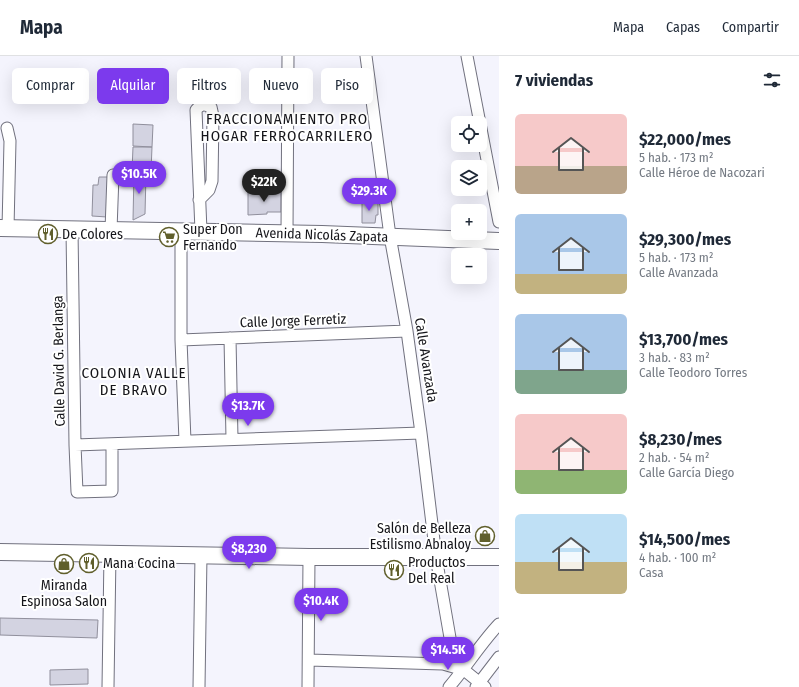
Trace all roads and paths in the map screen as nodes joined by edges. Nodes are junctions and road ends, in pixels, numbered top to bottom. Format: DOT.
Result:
graph roads {
  1 [pos="288,56"];
  2 [pos="366,56"];
  3 [pos="467,56"];
  4 [pos="6,128"];
  5 [pos="113,175"];
  6 [pos="199,200"];
  7 [pos="499,222"];
  8 [pos="4,228"];
  9 [pos="72,229"];
  10 [pos="110,230"];
  11 [pos="181,232"];
  12 [pos="200,232"];
  13 [pos="287,234"];
  14 [pos="390,236"];
  15 [pos="499,241"];
  16 [pos="407,331"];
  17 [pos="230,338"];
  18 [pos="181,340"];
  19 [pos="422,433"];
  20 [pos="232,439"];
  21 [pos="185,441"];
  22 [pos="112,444"];
  23 [pos="75,445"];
  24 [pos="0,552"];
  25 [pos="110,554"];
  26 [pos="201,555"];
  27 [pos="309,557"];
  28 [pos="436,557"];
  29 [pos="499,557"];
  30 [pos="499,624"];
  31 [pos="499,657"];
  32 [pos="309,660"];
  33 [pos="461,669"];
  34 [pos="480,686"];
  35 [pos="108,687"];
  36 [pos="199,687"];
  37 [pos="308,687"];
  38 [pos="449,687"];
  1 -- 13 [label="street"];
  2 -- 14 [label="street, Calle Avanzada"];
  3 -- 7 [label="street"];
  4 -- 8 [label="street"];
  5 -- 10 [label="street"];
  6 -- 6 [label="street"];
  6 -- 12 [label="street"];
  8 -- 9 [label="street, Avenida Nicolás Zapata"];
  9 -- 10 [label="street, Avenida Nicolás Zapata"];
  9 -- 23 [label="street, Calle David G. Berlanga"];
  10 -- 11 [label="street, Avenida Nicolás Zapata"];
  11 -- 12 [label="street, Avenida Nicolás Zapata"];
  11 -- 18 [label="street"];
  12 -- 13 [label="street, Avenida Nicolás Zapata"];
  13 -- 14 [label="street, Avenida Nicolás Zapata"];
  14 -- 15 [label="street, Avenida Nicolás Zapata"];
  14 -- 16 [label="street, Calle Avanzada"];
  16 -- 17 [label="street, Calle Jorge Ferretiz"];
  16 -- 19 [label="street, Calle Avanzada"];
  17 -- 18 [label="street, Calle Jorge Ferretiz"];
  17 -- 20 [label="street"];
  18 -- 21 [label="street"];
  19 -- 20 [label="street"];
  19 -- 28 [label="street, Calle Avanzada"];
  20 -- 21 [label="street"];
  21 -- 22 [label="street"];
  22 -- 23 [label="street"];
  22 -- 23 [label="street, Calle David G. Berlanga"];
  24 -- 25 [label="street"];
  25 -- 26 [label="street"];
  25 -- 35 [label="street"];
  26 -- 27 [label="street"];
  26 -- 36 [label="street"];
  27 -- 28 [label="street"];
  27 -- 32 [label="street"];
  28 -- 29 [label="street"];
  28 -- 33 [label="street, Calle Avanzada"];
  30 -- 33 [label="street"];
  31 -- 34 [label="street"];
  32 -- 33 [label="street"];
  32 -- 37 [label="street"];
  33 -- 34 [label="street"];
  33 -- 38 [label="street"];
}
